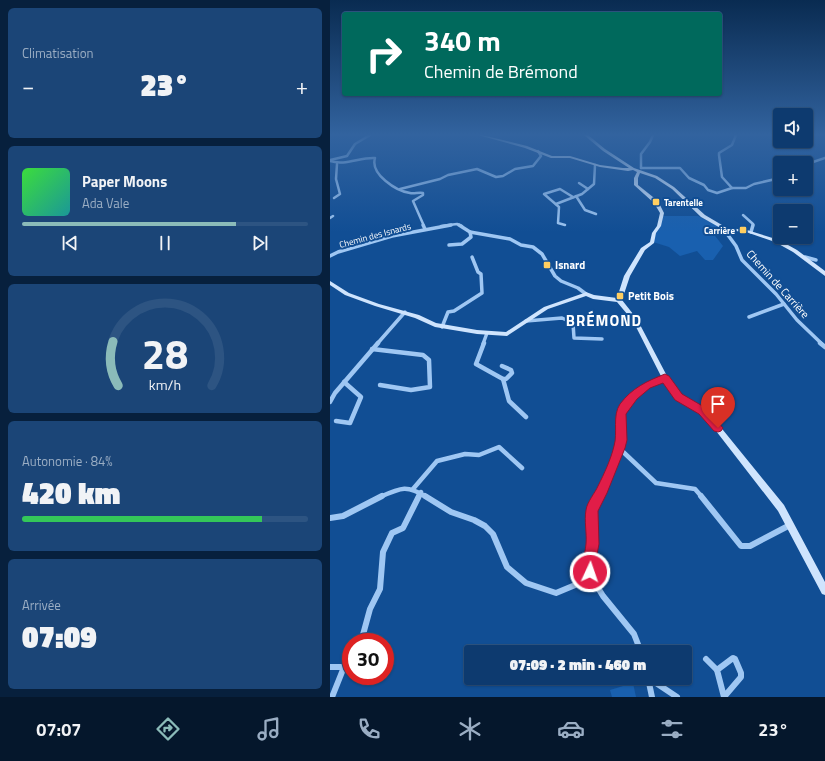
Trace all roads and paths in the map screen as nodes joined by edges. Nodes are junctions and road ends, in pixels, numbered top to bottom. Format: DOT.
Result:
graph roads {
  1 [pos="337,168"];
  2 [pos="375,168"];
  3 [pos="524,168"];
  4 [pos="594,168"];
  5 [pos="619,168"];
  6 [pos="720,168"];
  7 [pos="633,169"];
  8 [pos="645,172"];
  9 [pos="636,178"];
  10 [pos="330,180"];
  11 [pos="336,180"];
  12 [pos="773,180"];
  13 [pos="579,183"];
  14 [pos="732,188"];
  15 [pos="399,189"];
  16 [pos="588,189"];
  17 [pos="575,196"];
  18 [pos="334,198"];
  19 [pos="556,204"];
  20 [pos="596,214"];
  21 [pos="743,215"];
  22 [pos="565,226"];
  23 [pos="424,229"];
  24 [pos="726,229"];
  25 [pos="470,232"];
  26 [pos="751,232"];
  27 [pos="449,245"];
  28 [pos="801,255"];
  29 [pos="330,256"];
  30 [pos="472,257"];
  31 [pos="811,263"];
  32 [pos="825,274"];
  33 [pos="330,283"];
  34 [pos="586,294"];
  35 [pos="619,300"];
  36 [pos="784,304"];
  37 [pos="406,312"];
  38 [pos="749,317"];
  39 [pos="526,321"];
  40 [pos="442,327"];
  41 [pos="487,333"];
  42 [pos="602,339"];
  43 [pos="825,347"];
  44 [pos="372,349"];
  45 [pos="502,366"];
  46 [pos="665,378"];
  47 [pos="503,379"];
  48 [pos="344,382"];
  49 [pos="380,384"];
  50 [pos="332,392"];
  51 [pos="330,402"];
  52 [pos="526,417"];
  53 [pos="336,421"];
  54 [pos="619,448"];
  55 [pos="522,468"];
  56 [pos="414,489"];
  57 [pos="421,492"];
  58 [pos="330,518"];
  59 [pos="790,525"];
  60 [pos="592,578"];
  61 [pos="825,591"];
  62 [pos="363,633"];
  63 [pos="638,645"];
  64 [pos="706,659"];
  65 [pos="330,666"];
  66 [pos="342,667"];
  67 [pos="717,670"];
  68 [pos="342,672"];
  69 [pos="649,685"];
  70 [pos="659,685"];
  71 [pos="332,697"];
  72 [pos="652,697"];
  73 [pos="677,697"];
  74 [pos="724,697"];
  1 -- 11 [label="street"];
  2 -- 15 [label="street"];
  3 -- 15 [label="street"];
  4 -- 16 [label="street"];
  5 -- 7 [label="street"];
  6 -- 14 [label="street"];
  7 -- 8 [label="street"];
  7 -- 9 [label="street"];
  7 -- 14 [label="street"];
  8 -- 9 [label="street"];
  8 -- 24 [label="street"];
  9 -- 35 [label="street"];
  10 -- 11 [label="street"];
  11 -- 18 [label="street"];
  12 -- 14 [label="street"];
  13 -- 16 [label="street"];
  15 -- 23 [label="street"];
  16 -- 17 [label="street"];
  17 -- 19 [label="street"];
  17 -- 19 [label="street"];
  17 -- 20 [label="street"];
  19 -- 22 [label="street"];
  21 -- 26 [label="street"];
  23 -- 25 [label="street, Chemin des Isnards"];
  23 -- 29 [label="street, Chemin des Isnards"];
  24 -- 26 [label="street"];
  24 -- 36 [label="street, Chemin de Carrière"];
  25 -- 27 [label="street"];
  25 -- 34 [label="street, Chemin des Isnards"];
  26 -- 28 [label="street"];
  28 -- 31 [label="street"];
  28 -- 31 [label="street"];
  30 -- 40 [label="street"];
  31 -- 32 [label="street"];
  33 -- 37 [label="street"];
  34 -- 35 [label="street"];
  34 -- 39 [label="street"];
  35 -- 46 [label="street"];
  36 -- 38 [label="street"];
  36 -- 43 [label="street, Chemin de Carrière"];
  37 -- 40 [label="street"];
  37 -- 44 [label="street"];
  39 -- 41 [label="street"];
  39 -- 42 [label="street"];
  40 -- 41 [label="street"];
  41 -- 47 [label="street"];
  44 -- 48 [label="street"];
  44 -- 49 [label="street"];
  45 -- 47 [label="street"];
  46 -- 54 [label="street"];
  46 -- 59 [label="street"];
  47 -- 52 [label="street"];
  48 -- 50 [label="street"];
  48 -- 53 [label="street"];
  50 -- 51 [label="street"];
  54 -- 59 [label="street"];
  54 -- 60 [label="street"];
  55 -- 56 [label="street"];
  56 -- 57 [label="street"];
  56 -- 58 [label="street"];
  57 -- 60 [label="street"];
  57 -- 62 [label="street"];
  59 -- 61 [label="street"];
  60 -- 63 [label="street"];
  64 -- 67 [label="street"];
  65 -- 66 [label="street"];
  67 -- 74 [label="street"];
  67 -- 74 [label="street"];
  68 -- 71 [label="street"];
  69 -- 72 [label="street"];
  70 -- 73 [label="street"];
}
